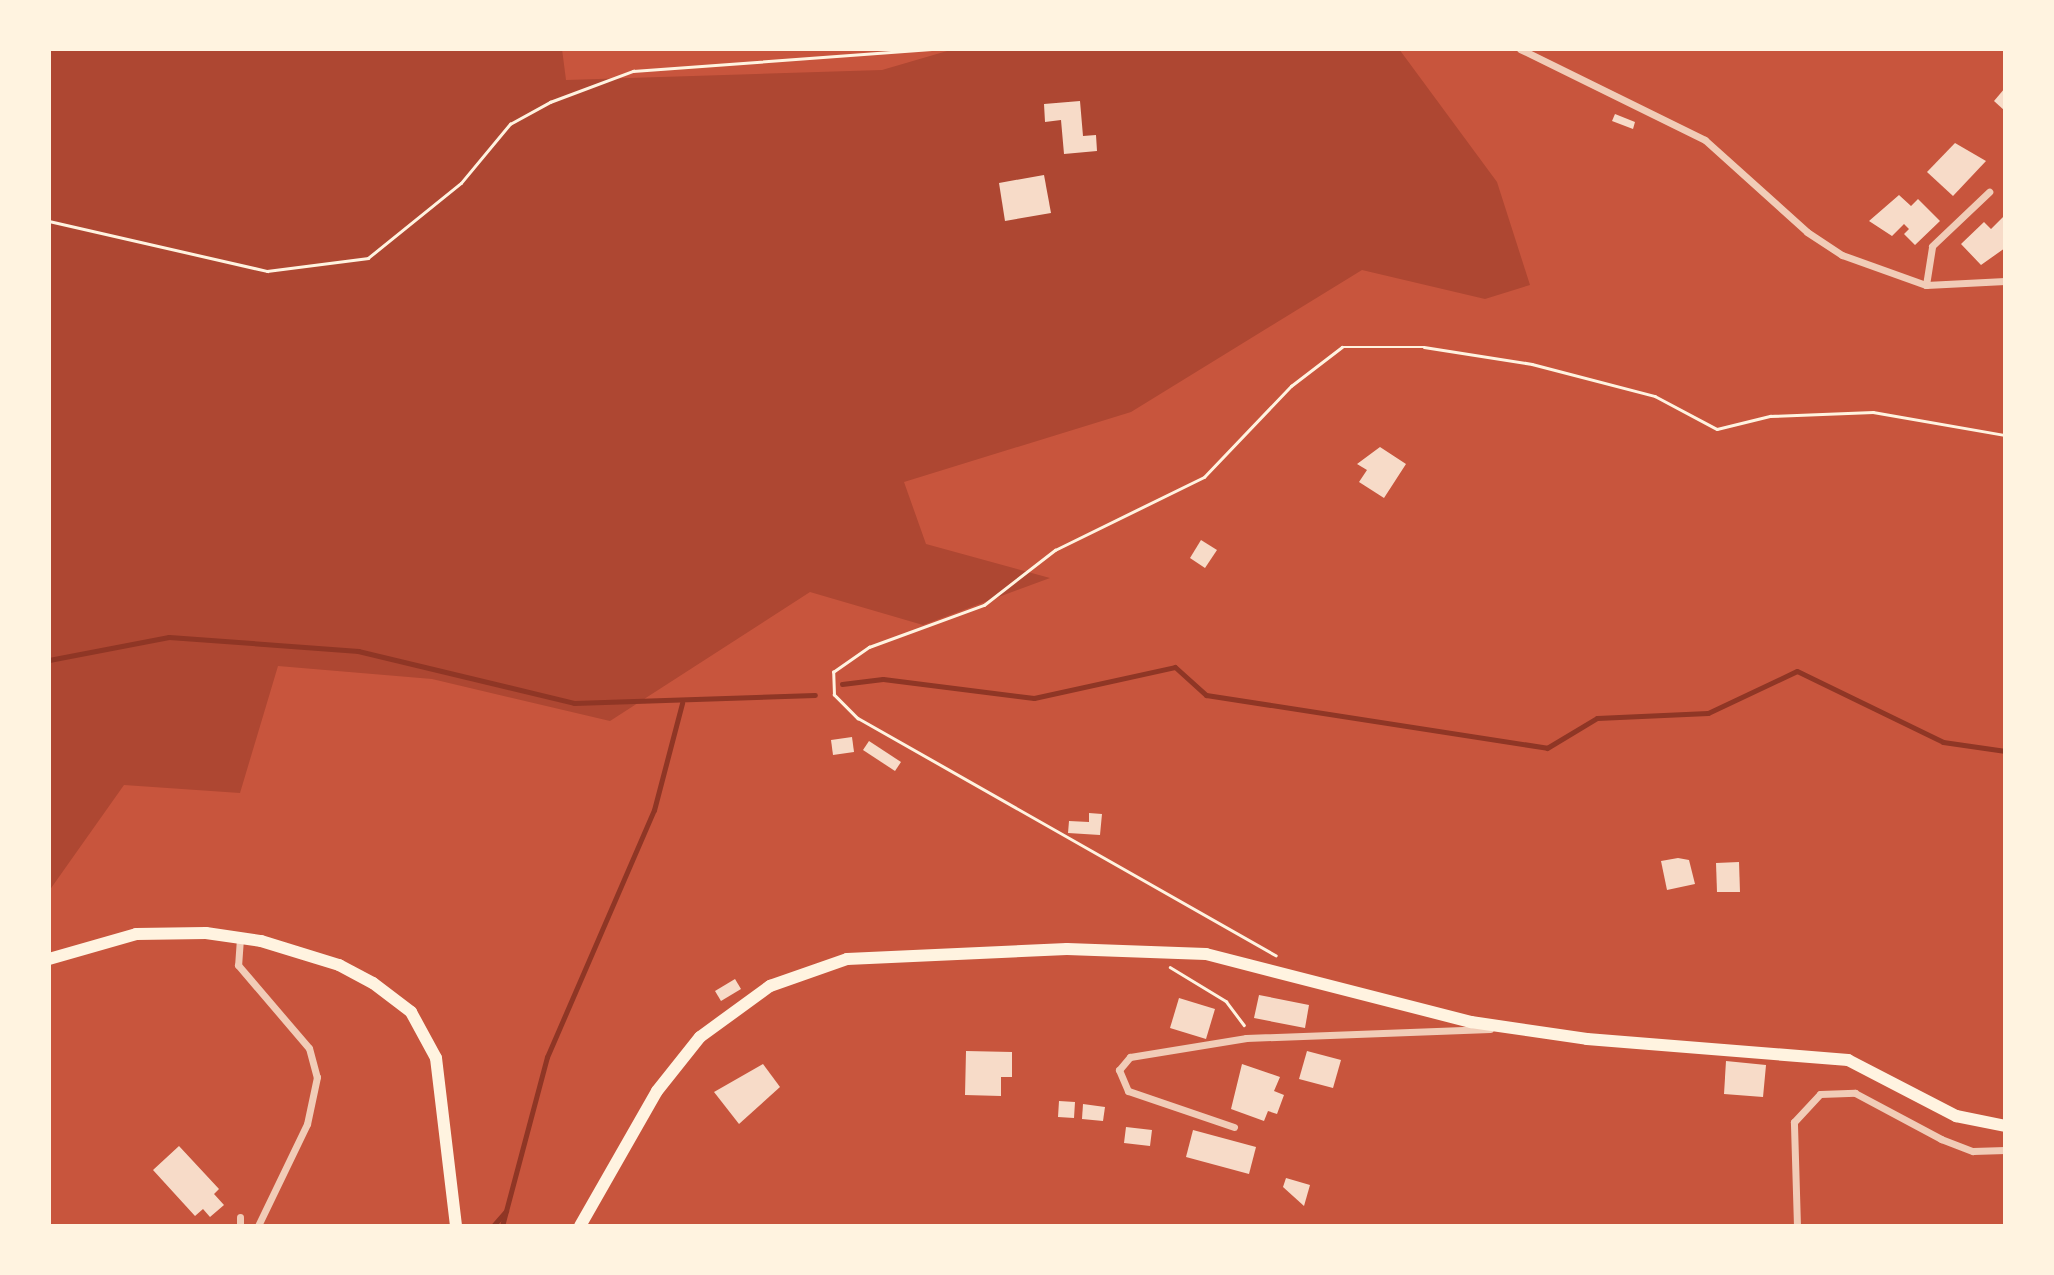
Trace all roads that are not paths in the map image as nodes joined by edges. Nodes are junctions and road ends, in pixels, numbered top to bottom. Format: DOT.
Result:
graph roads {
  1 [pos="1520,49"];
  2 [pos="1989,192"];
  3 [pos="2005,281"];
  4 [pos="1926,285"];
  5 [pos="240,937"];
  6 [pos="49,959"];
  7 [pos="1508,1029"];
  8 [pos="2005,1126"];
  9 [pos="1234,1127"];
  10 [pos="2005,1150"];
  11 [pos="258,1226"];
  12 [pos="456,1226"];
  13 [pos="580,1226"];
  14 [pos="1797,1226"];
  1 -- 4 [label="street"];
  2 -- 4 [label="street"];
  3 -- 4 [label="street"];
  5 -- 6 [label="main road"];
  5 -- 11 [label="street"];
  5 -- 12 [label="main road"];
  7 -- 8 [label="main road"];
  7 -- 9 [label="street"];
  7 -- 13 [label="main road"];
  10 -- 14 [label="street"];
}
